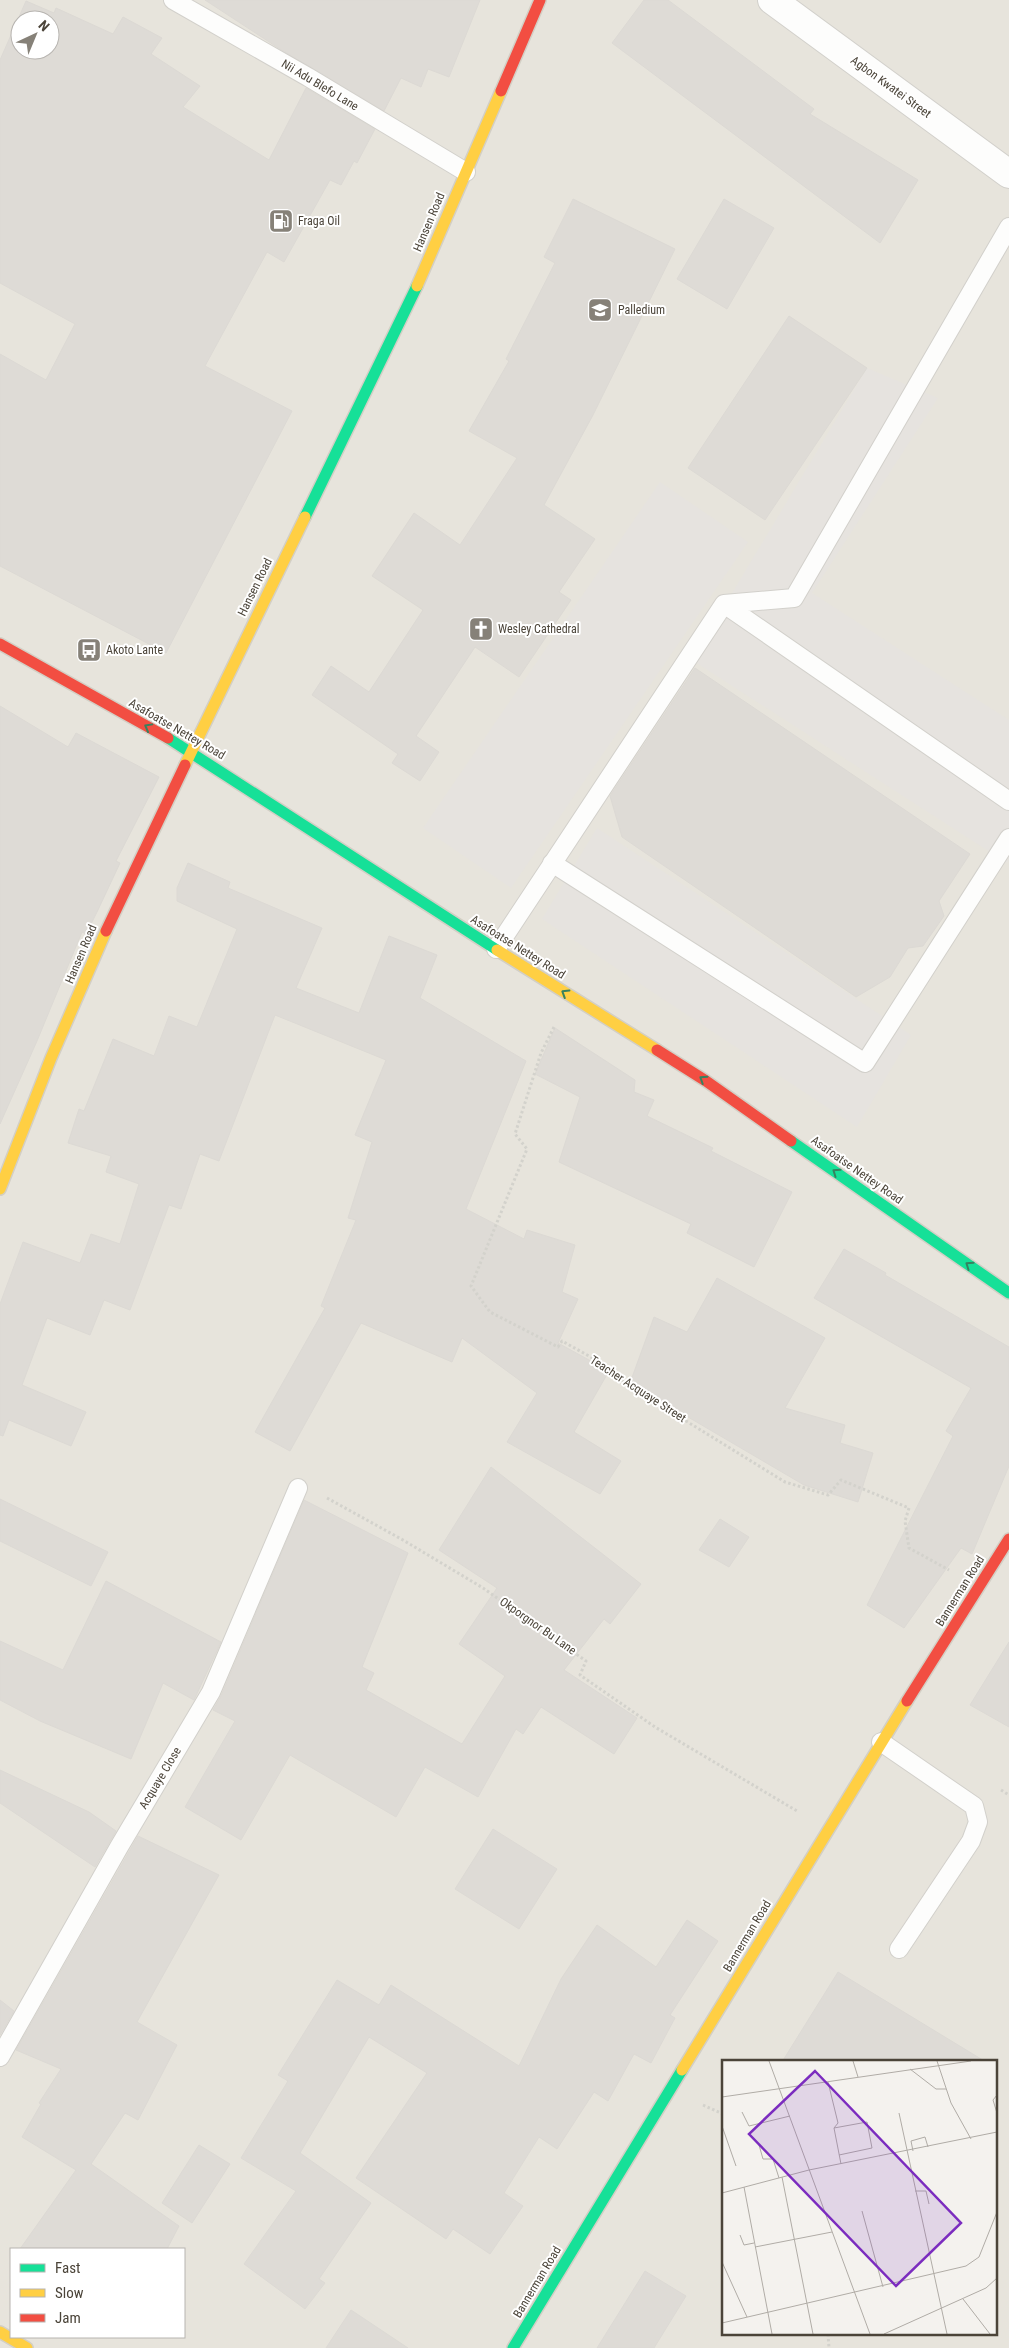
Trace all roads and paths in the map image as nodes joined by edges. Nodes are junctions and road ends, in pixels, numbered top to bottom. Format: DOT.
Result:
graph roads {
  1 [pos="173,0"];
  2 [pos="540,0"];
  3 [pos="772,0"];
  4 [pos="466,172"];
  5 [pos="1009,174"];
  6 [pos="1009,227"];
  7 [pos="724,604"];
  8 [pos="0,644"];
  9 [pos="190,751"];
  10 [pos="1009,801"];
  11 [pos="1009,838"];
  12 [pos="552,863"];
  13 [pos="496,949"];
  14 [pos="570,996"];
  15 [pos="0,1189"];
  16 [pos="1009,1293"];
  17 [pos="298,1488"];
  18 [pos="1009,1539"];
  19 [pos="979,1587"];
  20 [pos="881,1742"];
  21 [pos="827,1831"];
  22 [pos="899,1949"];
  23 [pos="0,2056"];
  24 [pos="10,2338"];
  25 [pos="27,2348"];
  26 [pos="513,2348"];
  1 -- 4 [label="lane, Nii Adu Blefo Lane"];
  2 -- 4 [label="street, Hansen Road"];
  3 -- 5 [label="street, Agbon Kwatei Street"];
  4 -- 9 [label="street, Hansen Road"];
  6 -- 7 [label="lane"];
  7 -- 10 [label="lane"];
  7 -- 12 [label="lane"];
  9 -- 8 [label="street, Asafoatse Nettey Road, one-way"];
  9 -- 13 [label="street, Asafoatse Nettey Road"];
  9 -- 15 [label="street, Hansen Road"];
  11 -- 12 [label="lane"];
  12 -- 13 [label="lane"];
  14 -- 13 [label="street, Asafoatse Nettey Road, one-way"];
  16 -- 14 [label="street, Asafoatse Nettey Road, one-way"];
  14 -- 19 [label="path, Teacher Acquaye Street"];
  17 -- 21 [label="path, Okporgnor Bu Lane"];
  17 -- 23 [label="lane, Acquaye Close"];
  18 -- 19 [label="street, Bannerman Road"];
  19 -- 20 [label="street, Bannerman Road"];
  20 -- 21 [label="street, Bannerman Road"];
  20 -- 22 [label="lane"];
  21 -- 26 [label="street, Bannerman Road"];
  24 -- 25 [label="street"];
}
